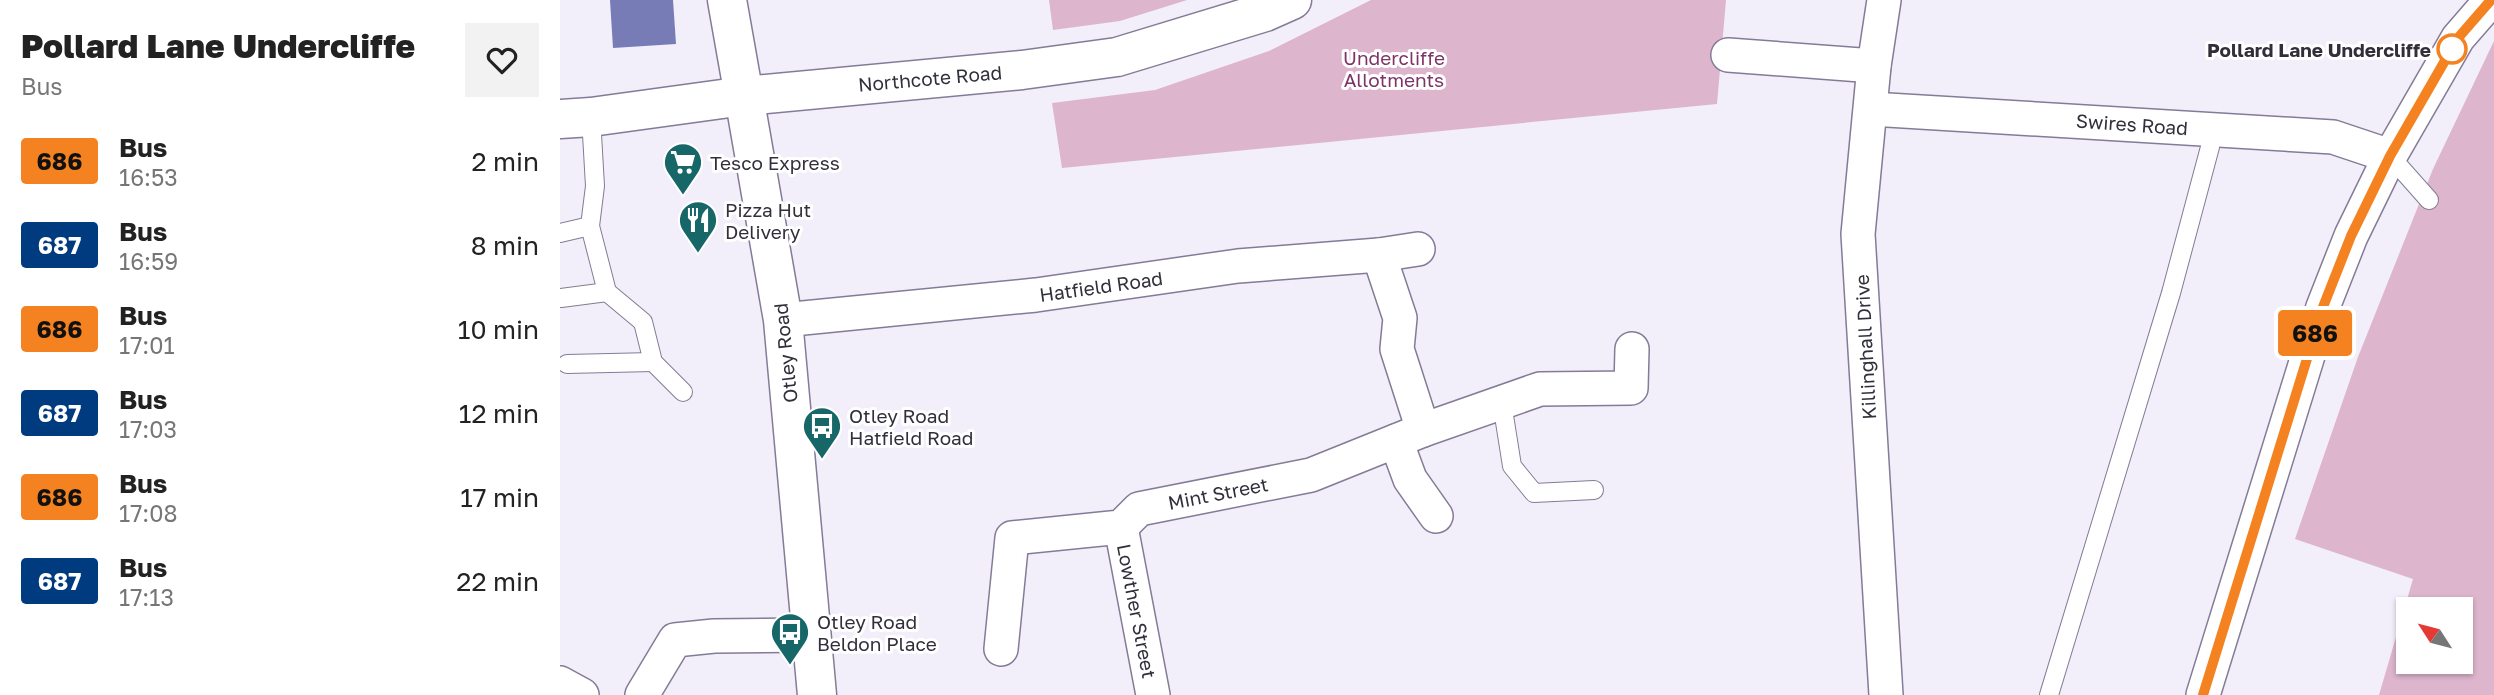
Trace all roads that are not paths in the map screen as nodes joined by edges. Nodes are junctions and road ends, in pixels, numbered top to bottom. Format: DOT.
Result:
graph roads {
  1 [pos="727,0"];
  2 [pos="1292,0"];
  3 [pos="1884,0"];
  4 [pos="2491,0"];
  5 [pos="1728,55"];
  6 [pos="1874,66"];
  7 [pos="744,96"];
  8 [pos="1871,108"];
  9 [pos="575,118"];
  10 [pos="2212,129"];
  11 [pos="2390,156"];
  12 [pos="2429,200"];
  13 [pos="590,226"];
  14 [pos="560,233"];
  15 [pos="1418,249"];
  16 [pos="1378,255"];
  17 [pos="607,292"];
  18 [pos="561,298"];
  19 [pos="783,320"];
  20 [pos="1632,349"];
  21 [pos="653,362"];
  22 [pos="566,363"];
  23 [pos="683,392"];
  24 [pos="1502,403"];
  25 [pos="1410,436"];
  26 [pos="1594,490"];
  27 [pos="1436,516"];
  28 [pos="1122,527"];
  29 [pos="812,635"];
  30 [pos="1001,649"];
  31 [pos="560,683"];
  32 [pos="582,695"];
  33 [pos="642,695"];
  34 [pos="817,695"];
  35 [pos="1153,695"];
  36 [pos="1886,695"];
  37 [pos="2049,695"];
  38 [pos="2203,695"];
  1 -- 7 [label="main road, Otley Road"];
  2 -- 7 [label="main road, Northcote Road"];
  3 -- 6 [label="street, Killinghall Drive"];
  4 -- 11 [label="street"];
  5 -- 6 [label="street"];
  6 -- 8 [label="street, Killinghall Drive"];
  7 -- 9 [label="main road, Northcote Road"];
  7 -- 19 [label="main road, Otley Road"];
  8 -- 10 [label="street, Swires Road"];
  8 -- 36 [label="street, Killinghall Drive"];
  9 -- 13 [label="lane"];
  10 -- 11 [label="street, Swires Road"];
  10 -- 37 [label="lane"];
  11 -- 12 [label="lane"];
  11 -- 38 [label="street"];
  13 -- 14 [label="lane"];
  13 -- 17 [label="lane"];
  15 -- 16 [label="street, Hatfield Road"];
  16 -- 19 [label="street, Hatfield Road"];
  16 -- 25 [label="street"];
  17 -- 18 [label="lane"];
  17 -- 21 [label="lane"];
  19 -- 29 [label="main road, Otley Road"];
  20 -- 24 [label="street, Mint Street"];
  21 -- 22 [label="lane"];
  21 -- 23 [label="lane"];
  24 -- 25 [label="street, Mint Street"];
  24 -- 26 [label="lane"];
  25 -- 27 [label="street"];
  25 -- 28 [label="street, Mint Street"];
  28 -- 30 [label="street"];
  28 -- 35 [label="street, Lowther Street"];
  29 -- 33 [label="street"];
  29 -- 34 [label="main road, Otley Road"];
  31 -- 32 [label="street"];
}
